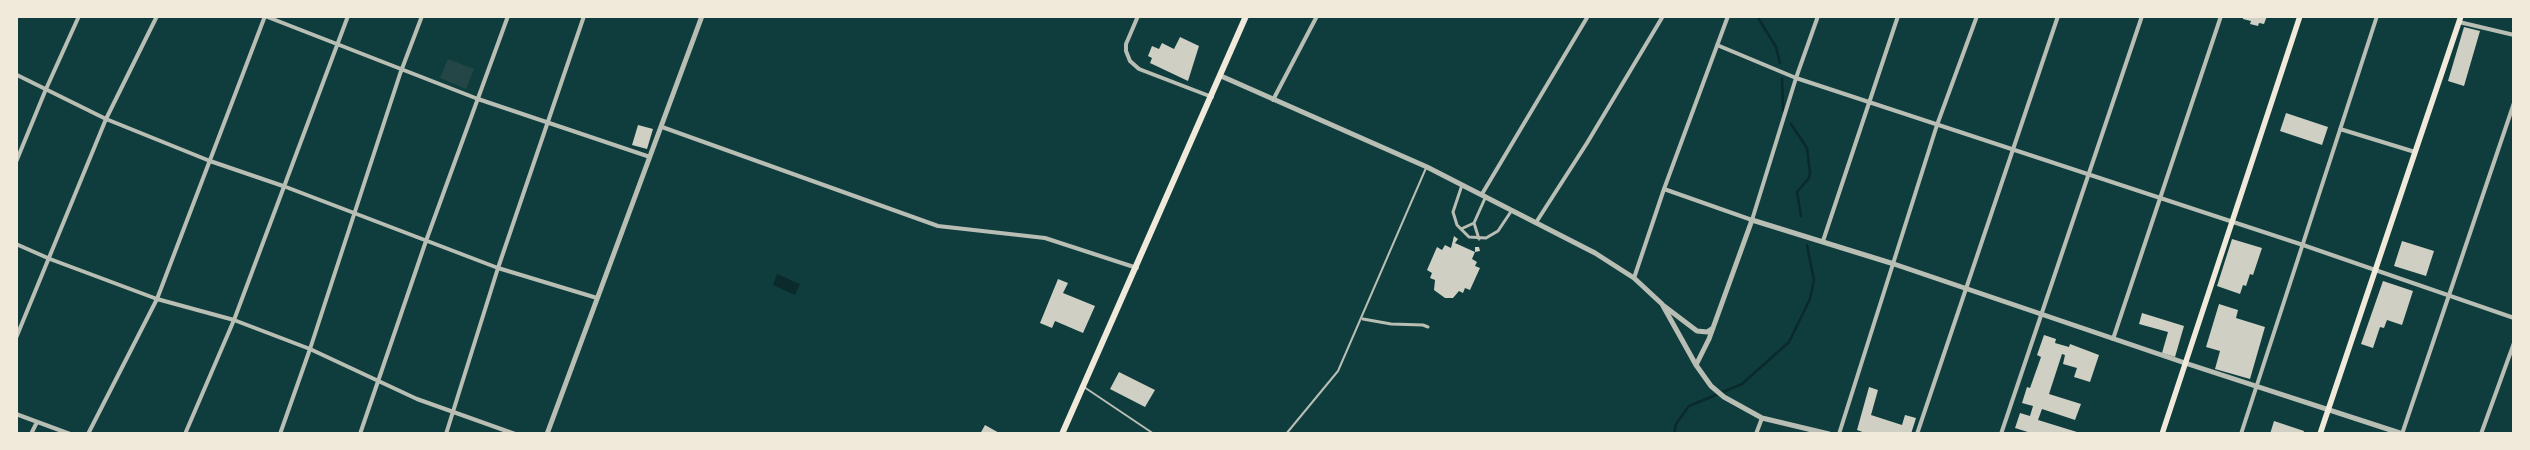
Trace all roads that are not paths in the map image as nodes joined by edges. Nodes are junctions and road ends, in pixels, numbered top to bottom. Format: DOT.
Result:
graph roads {
  1 [pos="79,16"];
  2 [pos="156,16"];
  3 [pos="265,16"];
  4 [pos="348,16"];
  5 [pos="422,16"];
  6 [pos="508,16"];
  7 [pos="584,16"];
  8 [pos="702,16"];
  9 [pos="1138,16"];
  10 [pos="1246,16"];
  11 [pos="1317,16"];
  12 [pos="1588,16"];
  13 [pos="1663,16"];
  14 [pos="1728,16"];
  15 [pos="1818,16"];
  16 [pos="1898,16"];
  17 [pos="1976,16"];
  18 [pos="2058,16"];
  19 [pos="2142,16"];
  20 [pos="2221,16"];
  21 [pos="2300,16"];
  22 [pos="2377,16"];
  23 [pos="2460,19"];
  24 [pos="2514,35"];
  25 [pos="338,44"];
  26 [pos="1717,45"];
  27 [pos="402,72"];
  28 [pos="17,75"];
  29 [pos="1221,76"];
  30 [pos="1796,78"];
  31 [pos="46,89"];
  32 [pos="1212,97"];
  33 [pos="478,99"];
  34 [pos="1273,100"];
  35 [pos="1869,102"];
  36 [pos="2514,103"];
  37 [pos="106,119"];
  38 [pos="549,125"];
  39 [pos="1937,125"];
  40 [pos="662,127"];
  41 [pos="2340,129"];
  42 [pos="2012,151"];
  43 [pos="2415,152"];
  44 [pos="650,157"];
  45 [pos="210,161"];
  46 [pos="16,162"];
  47 [pos="1427,167"];
  48 [pos="2089,176"];
  49 [pos="1463,184"];
  50 [pos="286,187"];
  51 [pos="1664,189"];
  52 [pos="1484,195"];
  53 [pos="2160,199"];
  54 [pos="1512,209"];
  55 [pos="355,213"];
  56 [pos="1752,220"];
  57 [pos="1537,221"];
  58 [pos="2232,222"];
  59 [pos="1474,223"];
  60 [pos="1461,229"];
  61 [pos="1479,238"];
  62 [pos="426,241"];
  63 [pos="1823,241"];
  64 [pos="16,244"];
  65 [pos="2303,245"];
  66 [pos="50,259"];
  67 [pos="1894,264"];
  68 [pos="498,268"];
  69 [pos="1137,268"];
  70 [pos="2376,271"];
  71 [pos="1634,278"];
  72 [pos="1967,288"];
  73 [pos="2449,297"];
  74 [pos="157,298"];
  75 [pos="597,298"];
  76 [pos="1662,304"];
  77 [pos="2042,314"];
  78 [pos="2514,318"];
  79 [pos="1363,319"];
  80 [pos="234,320"];
  81 [pos="1428,327"];
  82 [pos="1713,328"];
  83 [pos="16,338"];
  84 [pos="2113,339"];
  85 [pos="2514,343"];
  86 [pos="310,349"];
  87 [pos="2185,363"];
  88 [pos="1696,365"];
  89 [pos="379,382"];
  90 [pos="1084,387"];
  91 [pos="2257,387"];
  92 [pos="2328,409"];
  93 [pos="16,414"];
  94 [pos="454,414"];
  95 [pos="1762,418"];
  96 [pos="37,422"];
  97 [pos="31,434"];
  98 [pos="70,434"];
  99 [pos="88,434"];
  100 [pos="185,434"];
  101 [pos="280,434"];
  102 [pos="360,434"];
  103 [pos="446,434"];
  104 [pos="515,434"];
  105 [pos="547,434"];
  106 [pos="1062,434"];
  107 [pos="1154,434"];
  108 [pos="1286,434"];
  109 [pos="1756,434"];
  110 [pos="1829,434"];
  111 [pos="1839,434"];
  112 [pos="1917,434"];
  113 [pos="2001,434"];
  114 [pos="2162,434"];
  115 [pos="2241,434"];
  116 [pos="2320,434"];
  117 [pos="2402,434"];
  118 [pos="2481,434"];
  1 -- 31 [label="street"];
  2 -- 37 [label="street"];
  3 -- 25 [label="street"];
  3 -- 45 [label="street"];
  4 -- 25 [label="street"];
  5 -- 27 [label="street"];
  6 -- 33 [label="street"];
  7 -- 38 [label="street"];
  8 -- 40 [label="street"];
  9 -- 32 [label="street"];
  10 -- 29 [label="main road"];
  11 -- 34 [label="street"];
  12 -- 52 [label="street"];
  13 -- 57 [label="street"];
  14 -- 26 [label="street"];
  15 -- 30 [label="street"];
  16 -- 35 [label="street"];
  17 -- 39 [label="street"];
  18 -- 42 [label="street"];
  19 -- 48 [label="street"];
  20 -- 53 [label="street"];
  21 -- 58 [label="main road"];
  22 -- 41 [label="street"];
  23 -- 24 [label="street"];
  23 -- 43 [label="main road"];
  25 -- 27 [label="street"];
  25 -- 50 [label="street"];
  26 -- 30 [label="street"];
  26 -- 51 [label="street"];
  27 -- 33 [label="street"];
  27 -- 55 [label="street"];
  28 -- 31 [label="street"];
  29 -- 32 [label="main road"];
  29 -- 34 [label="street"];
  30 -- 35 [label="street"];
  30 -- 56 [label="street"];
  31 -- 37 [label="street"];
  31 -- 46 [label="street"];
  32 -- 69 [label="main road"];
  33 -- 38 [label="street"];
  33 -- 62 [label="street"];
  34 -- 47 [label="street"];
  35 -- 39 [label="street"];
  35 -- 63 [label="street"];
  36 -- 73 [label="street"];
  37 -- 45 [label="street"];
  37 -- 66 [label="street"];
  38 -- 44 [label="street"];
  38 -- 68 [label="street"];
  39 -- 42 [label="street"];
  39 -- 67 [label="street"];
  40 -- 44 [label="street"];
  40 -- 69 [label="street"];
  41 -- 43 [label="street"];
  41 -- 65 [label="street"];
  42 -- 48 [label="street"];
  42 -- 72 [label="street"];
  43 -- 70 [label="main road"];
  44 -- 75 [label="street"];
  45 -- 50 [label="street"];
  45 -- 74 [label="street"];
  47 -- 49 [label="street"];
  47 -- 79 [label="lane"];
  48 -- 53 [label="street"];
  48 -- 77 [label="street"];
  49 -- 52 [label="street"];
  49 -- 60 [label="street"];
  50 -- 55 [label="street"];
  50 -- 80 [label="street"];
  51 -- 56 [label="street"];
  51 -- 71 [label="street"];
  52 -- 54 [label="street"];
  52 -- 59 [label="street"];
  53 -- 58 [label="street"];
  53 -- 84 [label="street"];
  54 -- 57 [label="street"];
  54 -- 61 [label="street"];
  55 -- 62 [label="street"];
  55 -- 86 [label="street"];
  56 -- 63 [label="street"];
  56 -- 82 [label="street"];
  57 -- 71 [label="street"];
  58 -- 65 [label="street"];
  58 -- 87 [label="main road"];
  59 -- 60 [label="street"];
  59 -- 61 [label="street"];
  60 -- 61 [label="street"];
  62 -- 68 [label="street"];
  62 -- 89 [label="street"];
  63 -- 67 [label="street"];
  64 -- 66 [label="street"];
  65 -- 70 [label="street"];
  65 -- 91 [label="street"];
  66 -- 74 [label="street"];
  66 -- 83 [label="street"];
  67 -- 72 [label="street"];
  67 -- 111 [label="street"];
  68 -- 75 [label="street"];
  68 -- 94 [label="street"];
  69 -- 90 [label="main road"];
  70 -- 73 [label="street"];
  70 -- 92 [label="main road"];
  71 -- 76 [label="street"];
  72 -- 77 [label="street"];
  72 -- 112 [label="street"];
  73 -- 78 [label="street"];
  73 -- 117 [label="street"];
  74 -- 80 [label="street"];
  74 -- 99 [label="street"];
  75 -- 105 [label="street"];
  76 -- 82 [label="street"];
  76 -- 88 [label="street"];
  77 -- 84 [label="street"];
  77 -- 113 [label="street"];
  79 -- 81 [label="street"];
  79 -- 108 [label="lane"];
  80 -- 86 [label="street"];
  80 -- 100 [label="street"];
  82 -- 88 [label="street"];
  84 -- 87 [label="street"];
  85 -- 118 [label="street"];
  86 -- 89 [label="street"];
  86 -- 101 [label="street"];
  87 -- 91 [label="street"];
  87 -- 114 [label="main road"];
  88 -- 95 [label="street"];
  89 -- 94 [label="street"];
  89 -- 102 [label="street"];
  90 -- 106 [label="main road"];
  90 -- 107 [label="lane"];
  91 -- 92 [label="street"];
  91 -- 115 [label="street"];
  92 -- 116 [label="main road"];
  92 -- 117 [label="street"];
  93 -- 96 [label="street"];
  94 -- 103 [label="street"];
  94 -- 104 [label="street"];
  95 -- 109 [label="street"];
  95 -- 110 [label="street"];
  96 -- 97 [label="street"];
  96 -- 98 [label="street"];
}
